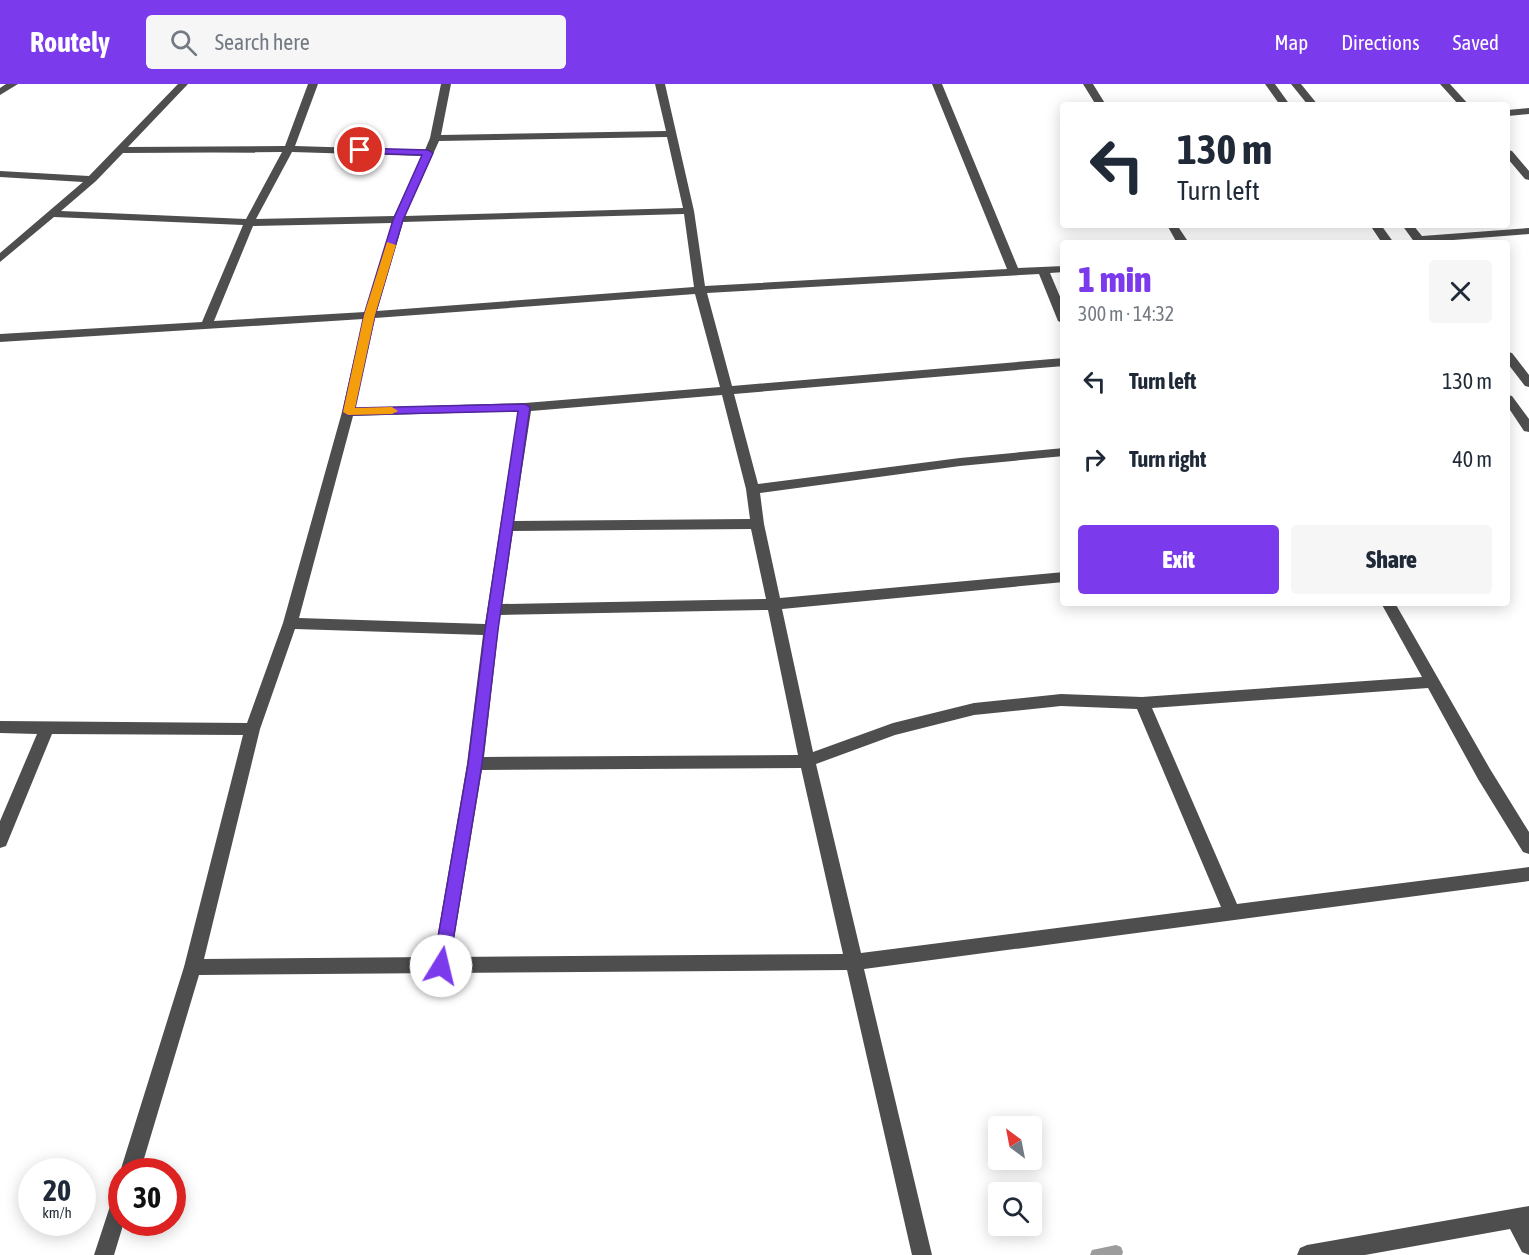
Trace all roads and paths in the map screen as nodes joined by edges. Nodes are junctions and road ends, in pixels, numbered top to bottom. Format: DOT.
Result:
graph roads {
  1 [pos="13,84"];
  2 [pos="183,84"];
  3 [pos="313,84"];
  4 [pos="446,84"];
  5 [pos="660,84"];
  6 [pos="937,84"];
  7 [pos="1088,84"];
  8 [pos="1270,84"];
  9 [pos="1296,84"];
  10 [pos="1445,84"];
  11 [pos="0,92"];
  12 [pos="1099,102"];
  13 [pos="1283,102"];
  14 [pos="1311,102"];
  15 [pos="1461,102"];
  16 [pos="1529,111"];
  17 [pos="1510,113"];
  18 [pos="670,134"];
  19 [pos="435,138"];
  20 [pos="289,148"];
  21 [pos="121,150"];
  22 [pos="428,153"];
  23 [pos="1510,154"];
  24 [pos="1510,155"];
  25 [pos="1529,155"];
  26 [pos="0,174"];
  27 [pos="1529,177"];
  28 [pos="92,179"];
  29 [pos="689,211"];
  30 [pos="53,214"];
  31 [pos="398,220"];
  32 [pos="249,223"];
  33 [pos="1409,228"];
  34 [pos="1529,231"];
  35 [pos="1419,240"];
  36 [pos="1431,240"];
  37 [pos="0,258"];
  38 [pos="1060,269"];
  39 [pos="1043,270"];
  40 [pos="1014,272"];
  41 [pos="700,290"];
  42 [pos="1060,311"];
  43 [pos="370,315"];
  44 [pos="207,325"];
  45 [pos="0,338"];
  46 [pos="1510,359"];
  47 [pos="1060,362"];
  48 [pos="1529,383"];
  49 [pos="728,389"];
  50 [pos="1510,402"];
  51 [pos="525,407"];
  52 [pos="348,412"];
  53 [pos="1529,428"];
  54 [pos="1060,452"];
  55 [pos="753,489"];
  56 [pos="757,524"];
  57 [pos="509,526"];
  58 [pos="1060,576"];
  59 [pos="775,604"];
  60 [pos="1390,606"];
  61 [pos="495,610"];
  62 [pos="290,623"];
  63 [pos="491,630"];
  64 [pos="1433,682"];
  65 [pos="1142,703"];
  66 [pos="0,727"];
  67 [pos="47,727"];
  68 [pos="252,729"];
  69 [pos="807,761"];
  70 [pos="475,764"];
  71 [pos="0,841"];
  72 [pos="1529,847"];
  73 [pos="1529,874"];
  74 [pos="1232,913"];
  75 [pos="855,962"];
  76 [pos="441,966"];
  77 [pos="193,967"];
  78 [pos="134,1158"];
  79 [pos="1522,1217"];
  80 [pos="110,1236"];
  81 [pos="1529,1245"];
  82 [pos="104,1255"];
  83 [pos="922,1255"];
  84 [pos="1306,1255"];
  1 -- 11 [label="street"];
  2 -- 21 [label="street"];
  3 -- 20 [label="street"];
  4 -- 19 [label="street"];
  5 -- 18 [label="street"];
  6 -- 40 [label="street"];
  7 -- 12 [label="street"];
  8 -- 13 [label="street"];
  9 -- 14 [label="street"];
  10 -- 15 [label="street"];
  16 -- 17 [label="street"];
  18 -- 19 [label="street"];
  18 -- 29 [label="street"];
  19 -- 22 [label="street"];
  20 -- 21 [label="street"];
  20 -- 22 [label="street"];
  20 -- 32 [label="street"];
  21 -- 28 [label="street"];
  22 -- 31 [label="street"];
  23 -- 25 [label="street"];
  24 -- 27 [label="street"];
  26 -- 28 [label="street"];
  28 -- 30 [label="street"];
  29 -- 31 [label="street"];
  29 -- 41 [label="street"];
  30 -- 32 [label="street"];
  30 -- 37 [label="street"];
  31 -- 32 [label="street"];
  31 -- 43 [label="street"];
  32 -- 44 [label="street"];
  33 -- 35 [label="street"];
  34 -- 36 [label="street"];
  38 -- 39 [label="street"];
  39 -- 40 [label="street"];
  39 -- 42 [label="street"];
  40 -- 41 [label="street"];
  41 -- 43 [label="street"];
  41 -- 49 [label="street"];
  43 -- 44 [label="street"];
  43 -- 52 [label="street"];
  44 -- 45 [label="street"];
  46 -- 48 [label="street"];
  47 -- 49 [label="street"];
  49 -- 51 [label="street"];
  49 -- 55 [label="street"];
  50 -- 53 [label="street"];
  51 -- 52 [label="street"];
  51 -- 57 [label="street"];
  52 -- 62 [label="street"];
  54 -- 55 [label="street"];
  55 -- 56 [label="street"];
  56 -- 57 [label="street"];
  56 -- 59 [label="street"];
  57 -- 61 [label="street"];
  58 -- 59 [label="street"];
  59 -- 61 [label="street"];
  59 -- 69 [label="street"];
  60 -- 64 [label="street"];
  61 -- 63 [label="street"];
  62 -- 63 [label="street"];
  62 -- 68 [label="street"];
  63 -- 70 [label="street"];
  64 -- 65 [label="street"];
  64 -- 72 [label="street"];
  65 -- 69 [label="street"];
  65 -- 74 [label="street"];
  66 -- 67 [label="street"];
  67 -- 68 [label="street"];
  67 -- 71 [label="street"];
  68 -- 77 [label="street"];
  69 -- 70 [label="street"];
  69 -- 75 [label="street"];
  70 -- 76 [label="street"];
  73 -- 74 [label="street"];
  74 -- 75 [label="street"];
  75 -- 76 [label="street"];
  75 -- 83 [label="street"];
  76 -- 77 [label="street"];
  77 -- 78 [label="street"];
  79 -- 81 [label="street"];
  79 -- 84 [label="street"];
  80 -- 82 [label="street"];
}
